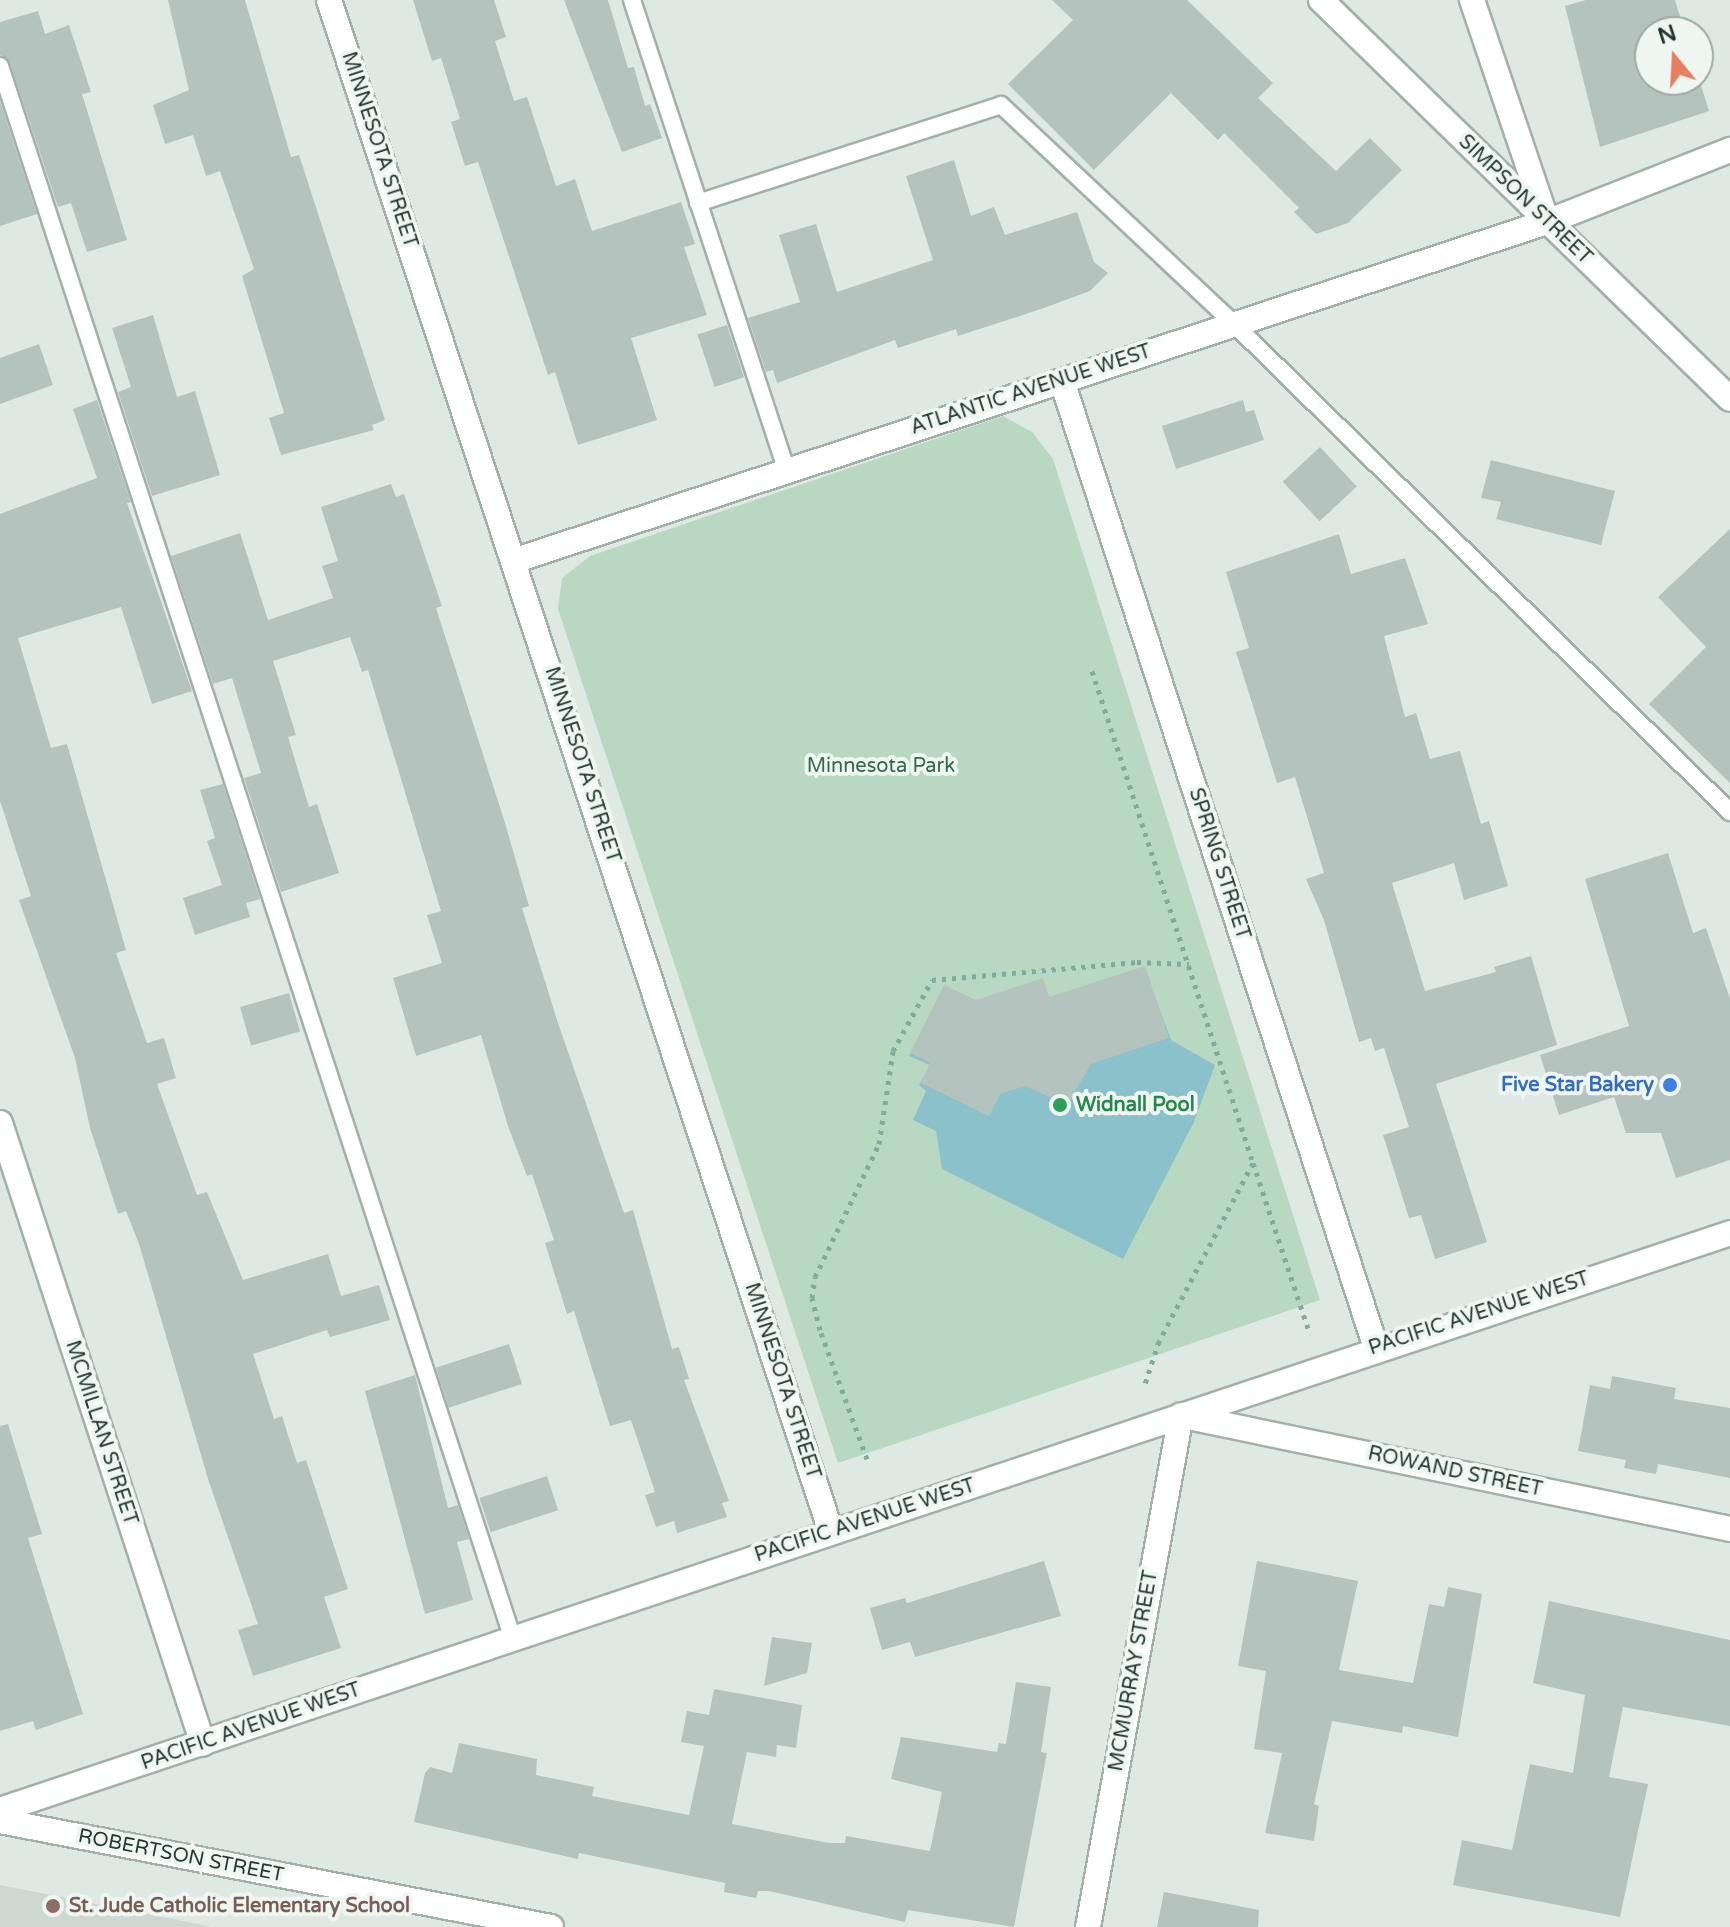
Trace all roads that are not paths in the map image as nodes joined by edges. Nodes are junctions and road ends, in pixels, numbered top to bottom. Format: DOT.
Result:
graph roads {
  1 [pos="329,0"];
  2 [pos="632,0"];
  3 [pos="1321,0"];
  4 [pos="1472,0"];
  5 [pos="0,66"];
  6 [pos="1730,150"];
  7 [pos="698,203"];
  8 [pos="1547,222"];
  9 [pos="1234,324"];
  10 [pos="1062,381"];
  11 [pos="1730,399"];
  12 [pos="786,469"];
  13 [pos="516,560"];
  14 [pos="1730,812"];
  15 [pos="0,1123"];
  16 [pos="1730,1233"];
  17 [pos="1376,1348"];
  18 [pos="1181,1415"];
  19 [pos="1730,1529"];
  20 [pos="831,1532"];
  21 [pos="513,1639"];
  22 [pos="203,1744"];
  23 [pos="0,1810"];
  24 [pos="0,1821"];
  25 [pos="551,1927"];
  26 [pos="1088,1927"];
  1 -- 13 [label="street, MINNESOTA STREET"];
  2 -- 7 [label="lane"];
  3 -- 8 [label="street, SIMPSON STREET"];
  4 -- 8 [label="street"];
  5 -- 21 [label="lane"];
  6 -- 8 [label="street, ATLANTIC AVENUE WEST"];
  7 -- 9 [label="lane"];
  7 -- 12 [label="lane"];
  8 -- 9 [label="street, ATLANTIC AVENUE WEST"];
  8 -- 11 [label="street, SIMPSON STREET"];
  9 -- 10 [label="street, ATLANTIC AVENUE WEST"];
  9 -- 14 [label="lane"];
  10 -- 12 [label="street, ATLANTIC AVENUE WEST"];
  10 -- 17 [label="street, SPRING STREET"];
  12 -- 13 [label="street, ATLANTIC AVENUE WEST"];
  13 -- 20 [label="street, MINNESOTA STREET"];
  15 -- 22 [label="street, MCMILLAN STREET"];
  16 -- 17 [label="street, PACIFIC AVENUE WEST"];
  17 -- 18 [label="street, PACIFIC AVENUE WEST"];
  18 -- 19 [label="street, ROWAND STREET"];
  18 -- 20 [label="street, PACIFIC AVENUE WEST"];
  18 -- 26 [label="street, MCMURRAY STREET"];
  20 -- 21 [label="street, PACIFIC AVENUE WEST"];
  21 -- 22 [label="street, PACIFIC AVENUE WEST"];
  22 -- 23 [label="street, PACIFIC AVENUE WEST"];
  24 -- 25 [label="street, ROBERTSON STREET"];
}
